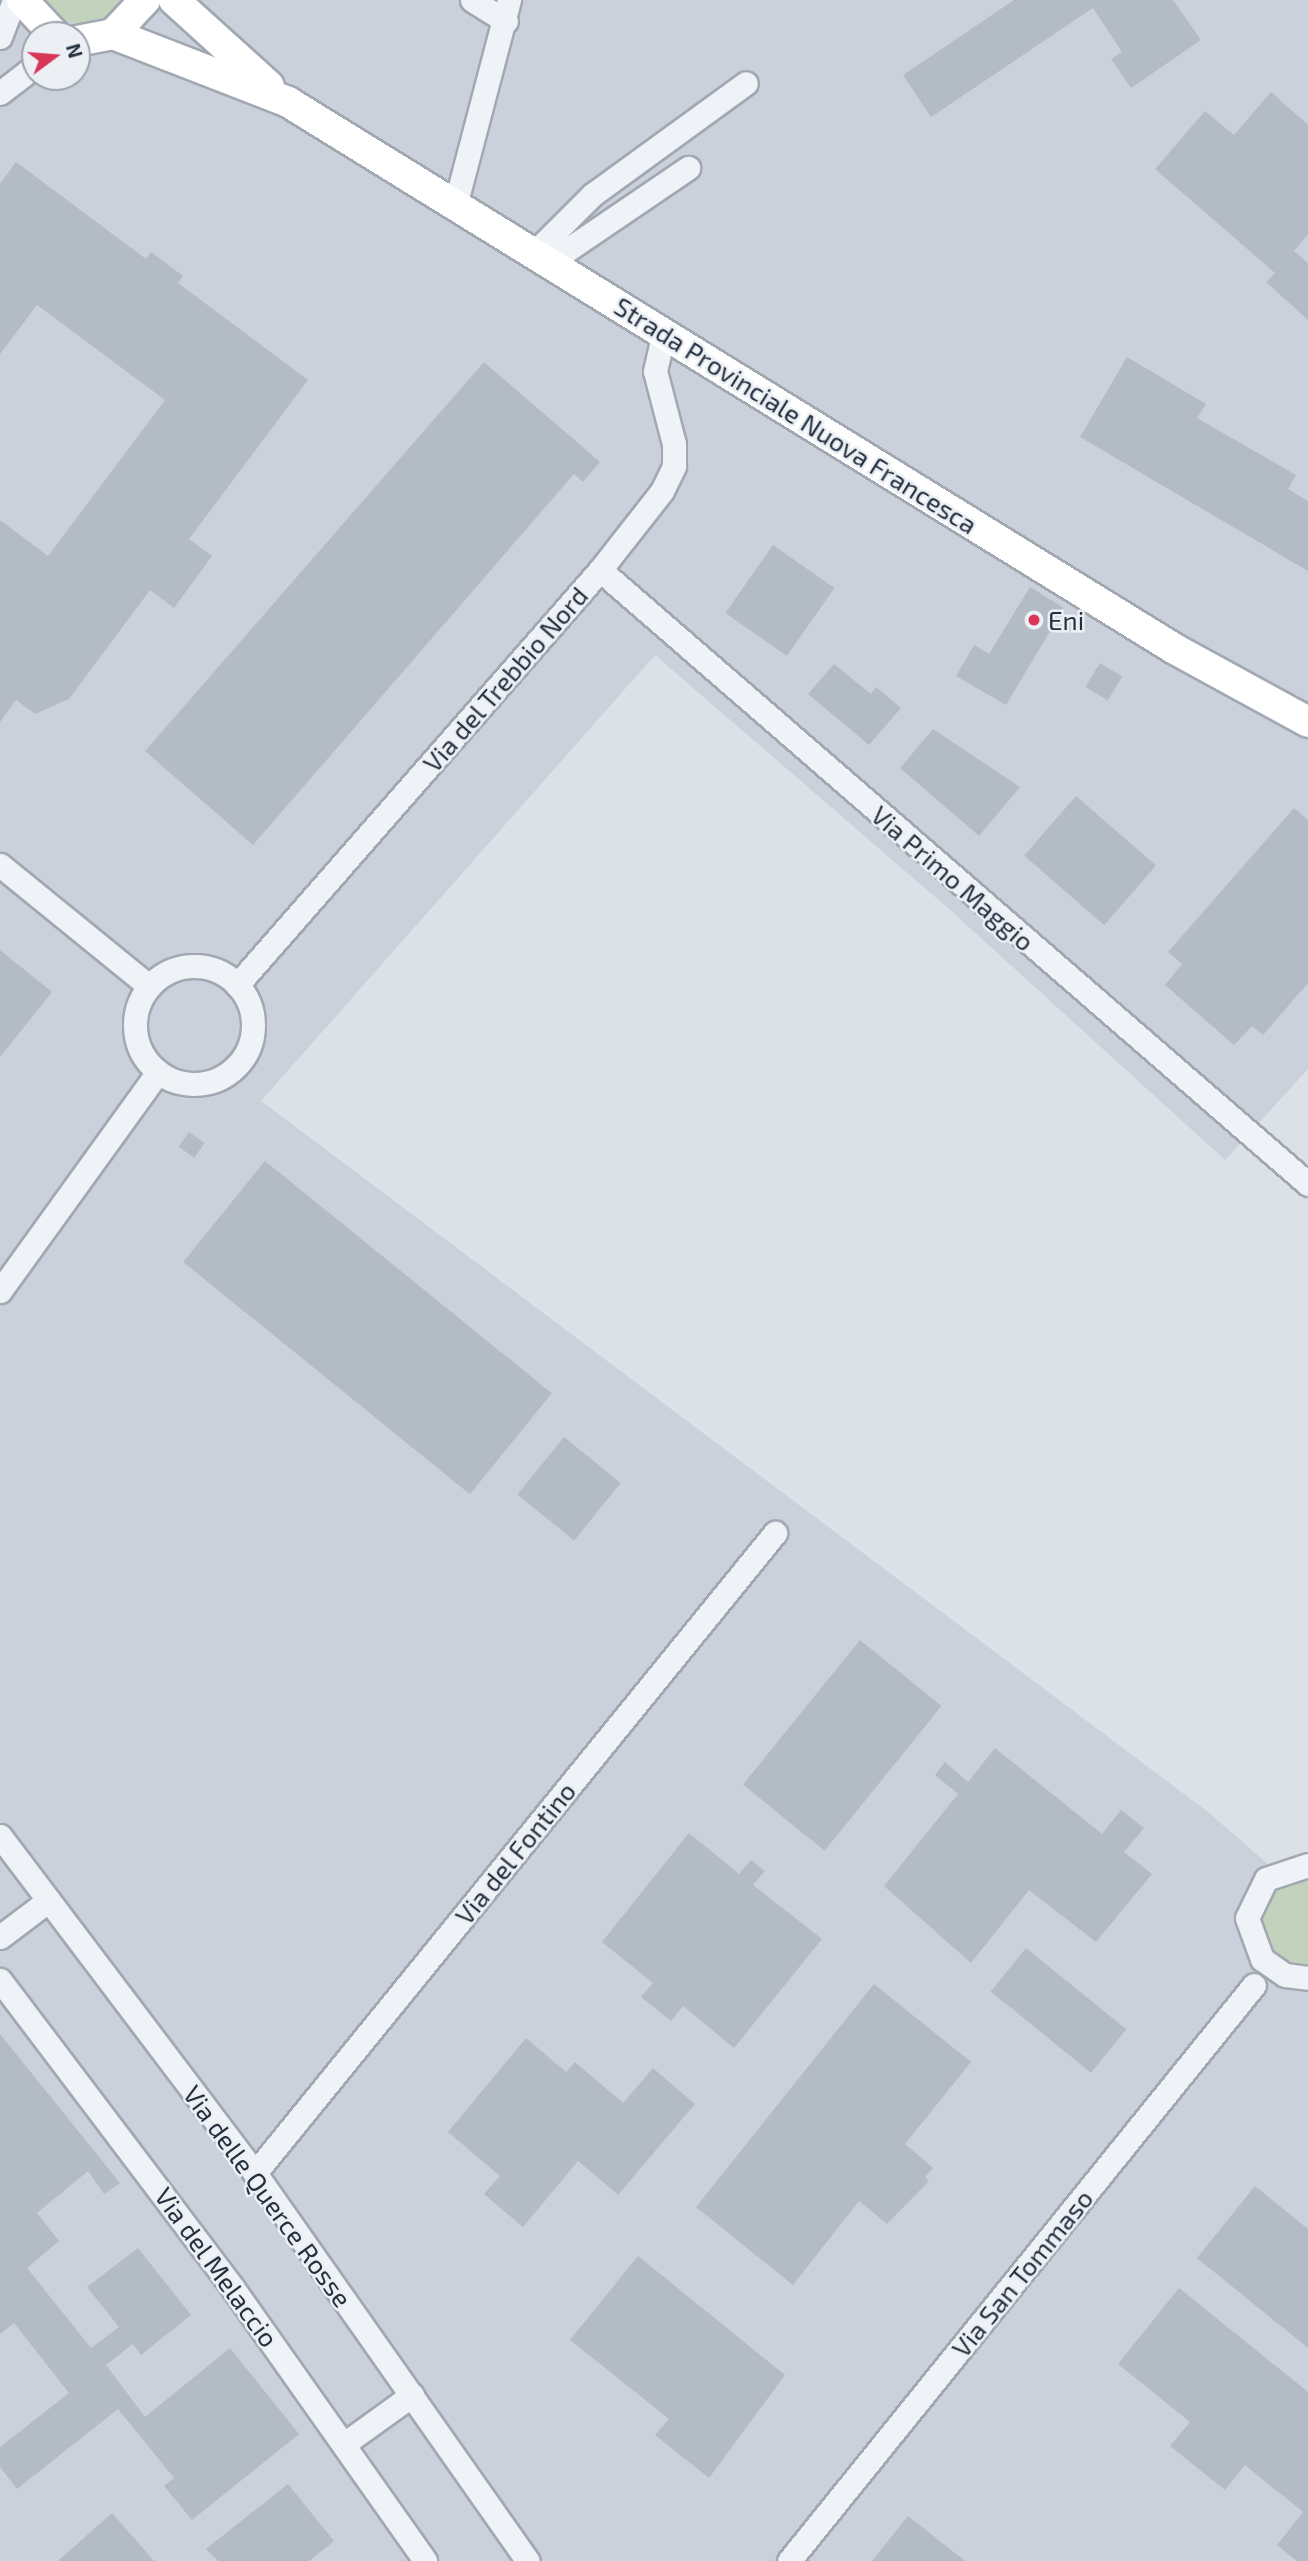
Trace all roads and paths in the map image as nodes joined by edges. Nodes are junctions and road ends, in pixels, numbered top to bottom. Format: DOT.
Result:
graph roads {
  1 [pos="14,0"];
  2 [pos="22,0"];
  3 [pos="145,0"];
  4 [pos="174,0"];
  5 [pos="472,0"];
  6 [pos="508,10"];
  7 [pos="42,21"];
  8 [pos="113,34"];
  9 [pos="0,37"];
  10 [pos="91,39"];
  11 [pos="21,77"];
  12 [pos="746,83"];
  13 [pos="0,93"];
  14 [pos="288,102"];
  15 [pos="688,168"];
  16 [pos="456,202"];
  17 [pos="544,256"];
  18 [pos="663,335"];
  19 [pos="600,570"];
  20 [pos="1308,722"];
  21 [pos="0,865"];
  22 [pos="237,985"];
  23 [pos="149,986"];
  24 [pos="158,1072"];
  25 [pos="1308,1184"];
  26 [pos="0,1291"];
  27 [pos="775,1533"];
  28 [pos="0,1836"];
  29 [pos="1308,1865"];
  30 [pos="49,1900"];
  31 [pos="0,1937"];
  32 [pos="1257,1952"];
  33 [pos="1285,1975"];
  34 [pos="1308,1978"];
  35 [pos="0,1980"];
  36 [pos="1254,1985"];
  37 [pos="255,2173"];
  38 [pos="412,2395"];
  39 [pos="345,2444"];
  40 [pos="425,2561"];
  41 [pos="528,2561"];
  42 [pos="789,2561"];
  1 -- 9 [label="street"];
  2 -- 7 [label="main road"];
  3 -- 8 [label="main road"];
  4 -- 14 [label="main road, Strada Provinciale Nuova Francesca"];
  5 -- 6 [label="street"];
  6 -- 16 [label="street"];
  8 -- 10 [label="main road"];
  8 -- 14 [label="main road, Strada Provinciale Nuova Francesca"];
  11 -- 13 [label="street"];
  12 -- 17 [label="street"];
  14 -- 16 [label="main road, Strada Provinciale Nuova Francesca"];
  15 -- 17 [label="street"];
  16 -- 17 [label="main road, Strada Provinciale Nuova Francesca"];
  17 -- 18 [label="main road, Strada Provinciale Nuova Francesca"];
  18 -- 19 [label="street, Via del Trebbio Nord"];
  18 -- 20 [label="main road, Strada Provinciale Nuova Francesca"];
  19 -- 22 [label="street, Via del Trebbio Nord"];
  19 -- 25 [label="street, Via Primo Maggio"];
  21 -- 23 [label="street"];
  22 -- 23 [label="street"];
  22 -- 24 [label="street"];
  23 -- 24 [label="street"];
  24 -- 26 [label="street"];
  27 -- 37 [label="street, Via del Fontino"];
  28 -- 30 [label="street, Via delle Querce Rosse"];
  29 -- 32 [label="street"];
  30 -- 31 [label="street"];
  30 -- 37 [label="street, Via delle Querce Rosse"];
  32 -- 33 [label="street"];
  32 -- 36 [label="street"];
  33 -- 34 [label="street"];
  33 -- 36 [label="street"];
  35 -- 39 [label="street, Via del Melaccio"];
  36 -- 42 [label="street, Via San Tommaso"];
  37 -- 38 [label="street, Via delle Querce Rosse"];
  38 -- 39 [label="street"];
  38 -- 41 [label="street, Via delle Querce Rosse"];
  39 -- 40 [label="street, Via del Melaccio"];
}
